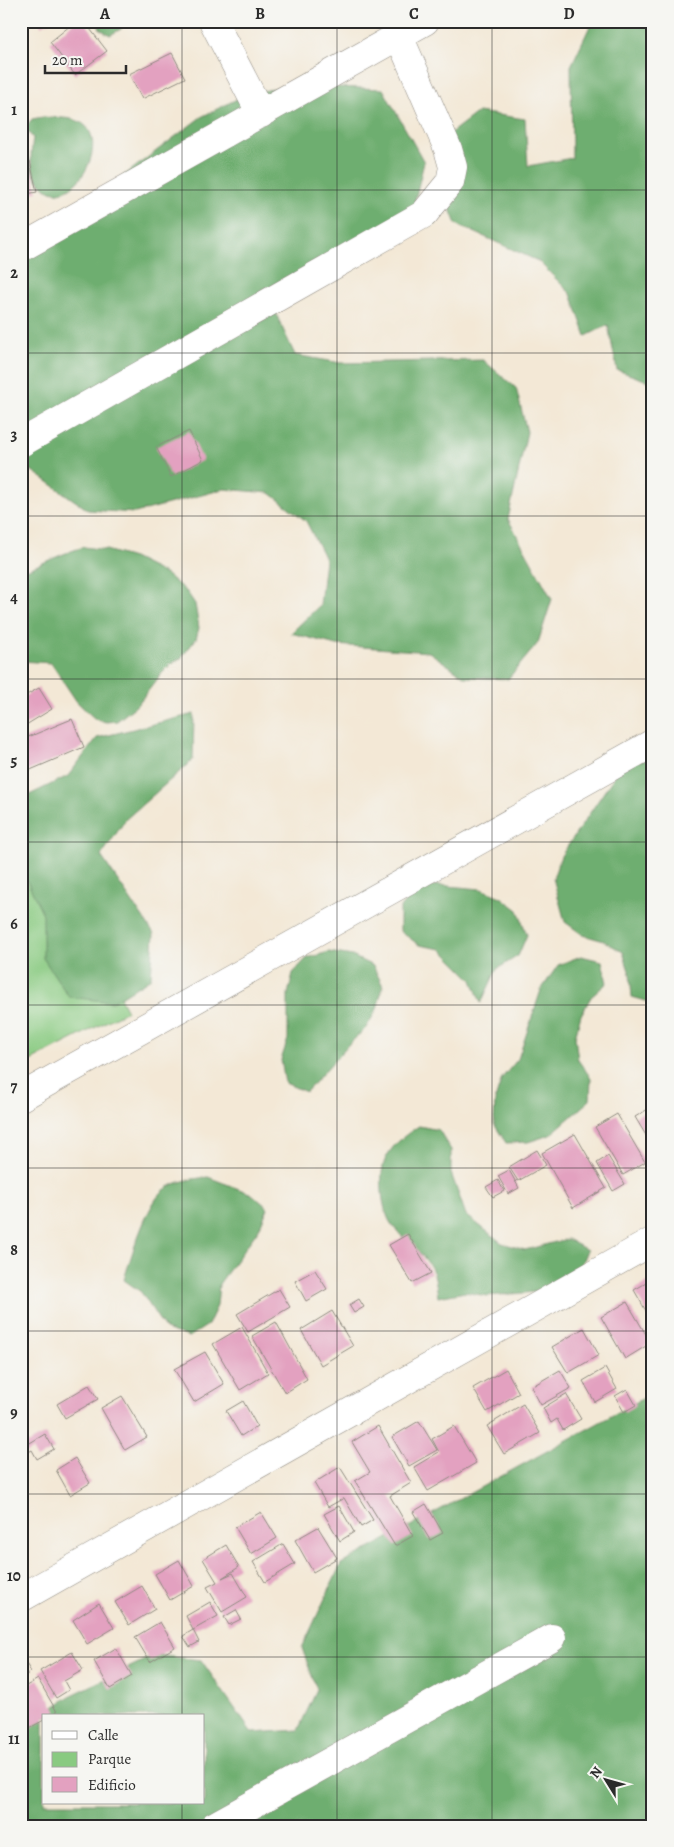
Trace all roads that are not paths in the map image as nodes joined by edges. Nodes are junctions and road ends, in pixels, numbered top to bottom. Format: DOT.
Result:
graph roads {
  1 [pos="213,21"];
  2 [pos="426,21"];
  3 [pos="399,36"];
  4 [pos="261,114"];
  5 [pos="21,248"];
  6 [pos="21,443"];
  7 [pos="653,743"];
  8 [pos="21,1097"];
  9 [pos="653,1241"];
  10 [pos="21,1598"];
  11 [pos="552,1638"];
  12 [pos="214,1826"];
  1 -- 4 [label="street"];
  2 -- 3 [label="street"];
  3 -- 4 [label="street"];
  3 -- 6 [label="street"];
  4 -- 5 [label="street"];
  7 -- 8 [label="street"];
  9 -- 10 [label="street"];
  11 -- 12 [label="street"];
}
